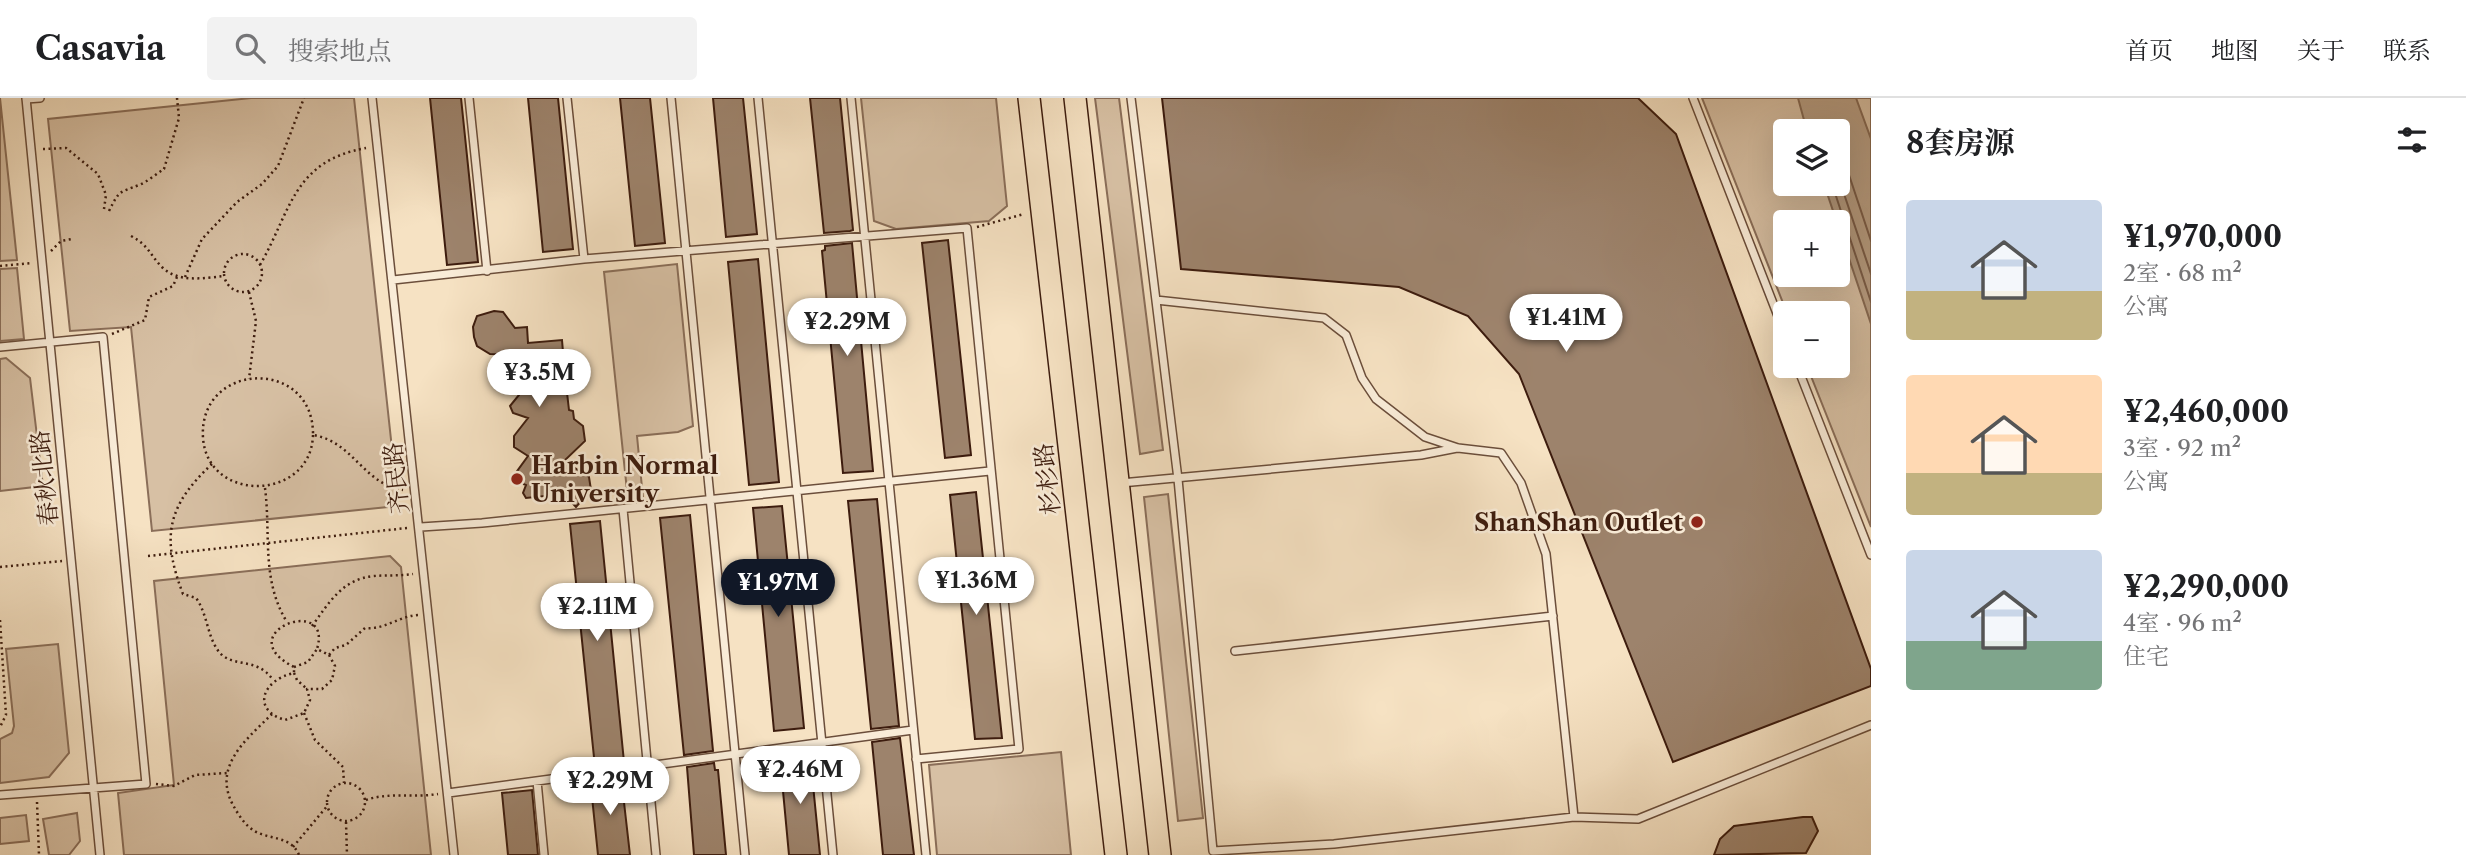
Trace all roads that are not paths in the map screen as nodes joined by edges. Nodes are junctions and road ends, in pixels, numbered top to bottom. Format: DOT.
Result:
graph roads {
  1 [pos="40,98"];
  2 [pos="372,98"];
  3 [pos="469,98"];
  4 [pos="567,98"];
  5 [pos="671,98"];
  6 [pos="758,98"];
  7 [pos="851,98"];
  8 [pos="1029,98"];
  9 [pos="1075,98"];
  10 [pos="1131,98"];
  11 [pos="1693,98"];
  12 [pos="26,99"];
  13 [pos="864,237"];
  14 [pos="772,244"];
  15 [pos="686,251"];
  16 [pos="584,260"];
  17 [pos="487,271"];
  18 [pos="393,280"];
  19 [pos="1156,300"];
  20 [pos="1773,303"];
  21 [pos="49,342"];
  22 [pos="0,347"];
  23 [pos="1802,378"];
  24 [pos="1458,448"];
  25 [pos="990,471"];
  26 [pos="1178,479"];
  27 [pos="889,481"];
  28 [pos="1116,483"];
  29 [pos="796,491"];
  30 [pos="710,500"];
  31 [pos="623,509"];
  32 [pos="421,527"];
  33 [pos="1871,555"];
  34 [pos="1553,616"];
  35 [pos="1235,651"];
  36 [pos="1871,725"];
  37 [pos="914,730"];
  38 [pos="822,743"];
  39 [pos="736,754"];
  40 [pos="916,759"];
  41 [pos="648,766"];
  42 [pos="537,781"];
  43 [pos="94,788"];
  44 [pos="448,793"];
  45 [pos="0,795"];
  46 [pos="1574,817"];
  47 [pos="100,855"];
  48 [pos="454,855"];
  49 [pos="544,855"];
  50 [pos="656,855"];
  51 [pos="746,855"];
  52 [pos="833,855"];
  53 [pos="926,855"];
  54 [pos="1116,855"];
  55 [pos="1160,855"];
  1 -- 12 [label="lane"];
  2 -- 18 [label="lane, 齐民路"];
  3 -- 17 [label="lane"];
  4 -- 16 [label="lane"];
  5 -- 15 [label="lane"];
  6 -- 14 [label="lane"];
  7 -- 13 [label="lane"];
  8 -- 54 [label="main road, 杉杉路"];
  9 -- 28 [label="main road"];
  10 -- 19 [label="lane"];
  11 -- 20 [label="lane"];
  12 -- 21 [label="lane, 春秋北路"];
  13 -- 14 [label="lane"];
  13 -- 25 [label="lane"];
  13 -- 27 [label="lane"];
  14 -- 15 [label="lane"];
  14 -- 29 [label="lane"];
  15 -- 16 [label="lane"];
  15 -- 30 [label="lane"];
  16 -- 17 [label="lane"];
  17 -- 18 [label="lane"];
  18 -- 32 [label="lane, 齐民路"];
  19 -- 24 [label="lane"];
  19 -- 26 [label="lane"];
  21 -- 22 [label="lane"];
  21 -- 43 [label="lane, 春秋北路"];
  21 -- 43 [label="lane"];
  23 -- 33 [label="lane"];
  24 -- 26 [label="lane"];
  24 -- 34 [label="lane"];
  25 -- 27 [label="lane"];
  25 -- 40 [label="lane"];
  26 -- 28 [label="lane"];
  26 -- 46 [label="lane"];
  27 -- 29 [label="lane"];
  27 -- 37 [label="lane"];
  28 -- 55 [label="main road"];
  29 -- 30 [label="lane"];
  29 -- 38 [label="lane"];
  30 -- 31 [label="lane"];
  30 -- 39 [label="lane"];
  31 -- 32 [label="lane"];
  31 -- 41 [label="lane"];
  32 -- 44 [label="lane, 齐民路"];
  34 -- 35 [label="lane"];
  34 -- 46 [label="lane"];
  36 -- 46 [label="lane"];
  37 -- 38 [label="lane"];
  37 -- 40 [label="lane"];
  38 -- 39 [label="lane"];
  38 -- 52 [label="lane"];
  39 -- 41 [label="lane"];
  39 -- 51 [label="lane"];
  40 -- 53 [label="lane"];
  41 -- 42 [label="lane"];
  41 -- 50 [label="lane"];
  42 -- 44 [label="lane"];
  42 -- 49 [label="lane"];
  43 -- 45 [label="lane"];
  43 -- 47 [label="lane, 春秋北路"];
  44 -- 48 [label="lane, 齐民路"];
}
